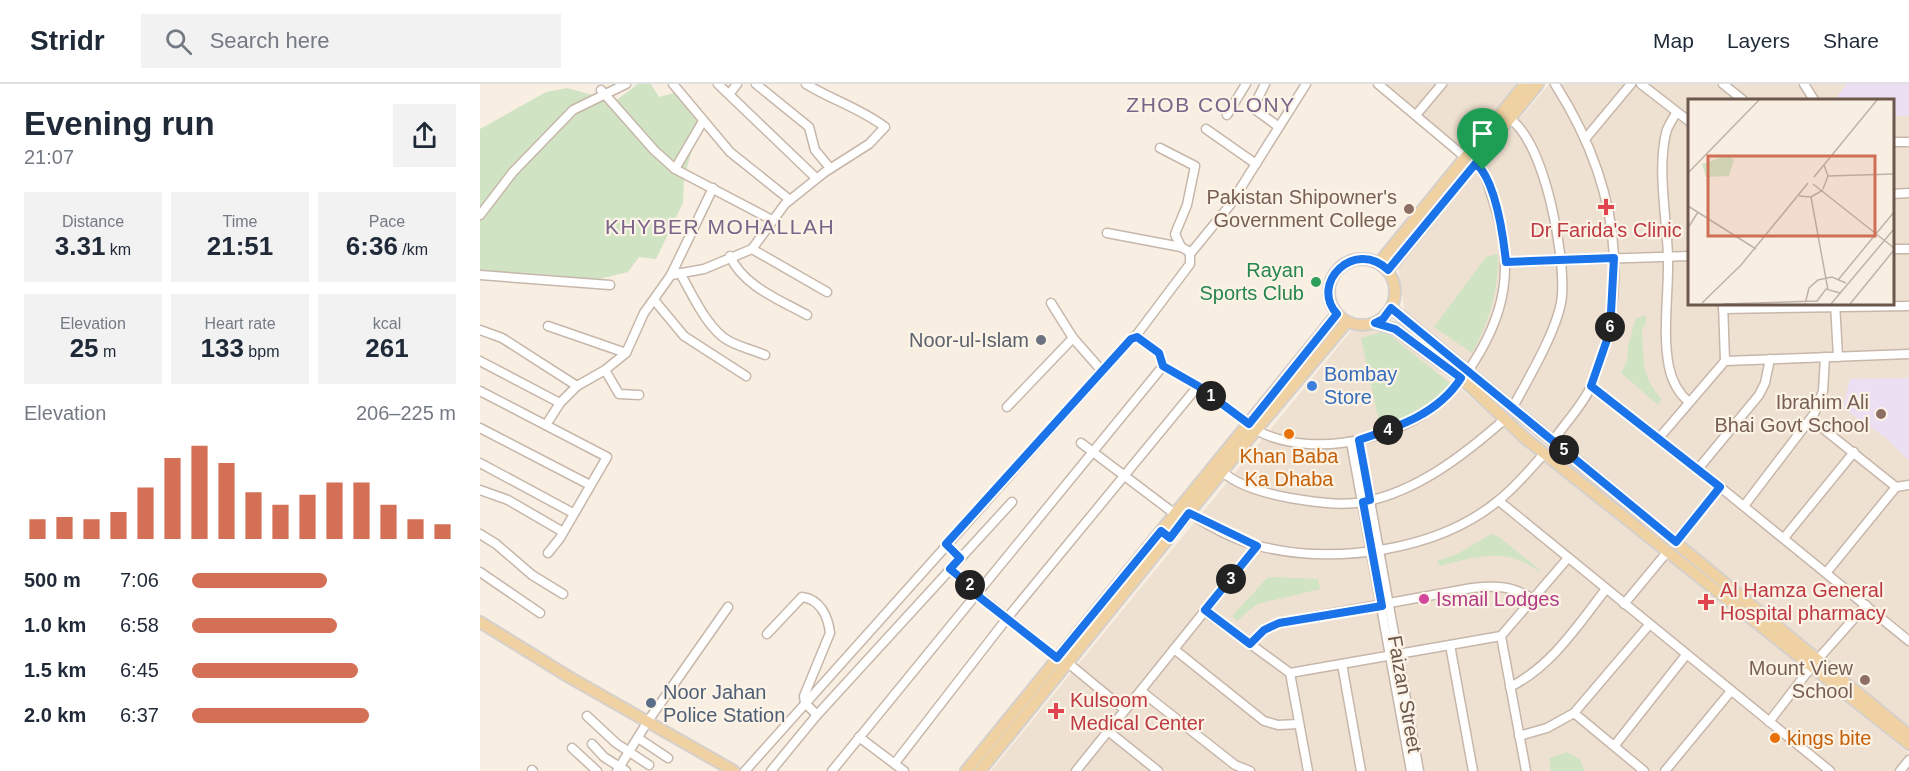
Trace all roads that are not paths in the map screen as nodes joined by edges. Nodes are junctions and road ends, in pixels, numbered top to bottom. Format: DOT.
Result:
graph roads {
  1 [pos="626,84"];
  2 [pos="673,84"];
  3 [pos="718,84"];
  4 [pos="736,84"];
  5 [pos="756,84"];
  6 [pos="806,84"];
  7 [pos="1246,84"];
  8 [pos="1266,84"];
  9 [pos="1306,84"];
  10 [pos="1378,84"];
  11 [pos="1442,84"];
  12 [pos="1525,84"];
  13 [pos="1538,84"];
  14 [pos="1556,84"];
  15 [pos="1631,84"];
  16 [pos="1641,84"];
  17 [pos="1723,84"];
  18 [pos="1804,84"];
  19 [pos="1389,87"];
  20 [pos="1814,88"];
  21 [pos="604,90"];
  22 [pos="730,93"];
  23 [pos="1742,99"];
  24 [pos="1676,113"];
  25 [pos="1227,115"];
  26 [pos="1416,115"];
  27 [pos="1510,119"];
  28 [pos="703,121"];
  29 [pos="1688,121"];
  30 [pos="1279,127"];
  31 [pos="1206,129"];
  32 [pos="1586,138"];
  33 [pos="1160,148"];
  34 [pos="1465,156"];
  35 [pos="1476,163"];
  36 [pos="1256,164"];
  37 [pos="830,168"];
  38 [pos="675,169"];
  39 [pos="816,178"];
  40 [pos="713,188"];
  41 [pos="1909,193"];
  42 [pos="1894,194"];
  43 [pos="790,200"];
  44 [pos="480,215"];
  45 [pos="772,220"];
  46 [pos="1107,233"];
  47 [pos="1181,247"];
  48 [pos="752,249"];
  49 [pos="1190,254"];
  50 [pos="730,256"];
  51 [pos="1668,256"];
  52 [pos="1688,256"];
  53 [pos="1614,258"];
  54 [pos="1560,260"];
  55 [pos="1506,262"];
  56 [pos="1383,266"];
  57 [pos="676,274"];
  58 [pos="480,276"];
  59 [pos="610,285"];
  60 [pos="826,292"];
  61 [pos="655,301"];
  62 [pos="1051,303"];
  63 [pos="1835,305"];
  64 [pos="1723,306"];
  65 [pos="1909,306"];
  66 [pos="1391,308"];
  67 [pos="1337,314"];
  68 [pos="807,315"];
  69 [pos="1347,322"];
  70 [pos="1375,323"];
  71 [pos="548,326"];
  72 [pos="480,330"];
  73 [pos="1135,337"];
  74 [pos="1072,338"];
  75 [pos="626,353"];
  76 [pos="1909,354"];
  77 [pos="765,355"];
  78 [pos="1825,357"];
  79 [pos="1838,357"];
  80 [pos="1770,359"];
  81 [pos="480,361"];
  82 [pos="1725,361"];
  83 [pos="1163,366"];
  84 [pos="605,370"];
  85 [pos="1102,371"];
  86 [pos="1464,374"];
  87 [pos="746,376"];
  88 [pos="578,386"];
  89 [pos="1198,386"];
  90 [pos="1591,386"];
  91 [pos="480,391"];
  92 [pos="639,395"];
  93 [pos="1689,402"];
  94 [pos="560,403"];
  95 [pos="1008,407"];
  96 [pos="1513,407"];
  97 [pos="1811,418"];
  98 [pos="1505,419"];
  99 [pos="546,424"];
  100 [pos="1252,427"];
  101 [pos="480,428"];
  102 [pos="1659,438"];
  103 [pos="1355,441"];
  104 [pos="1554,441"];
  105 [pos="1081,443"];
  106 [pos="1854,452"];
  107 [pos="1093,453"];
  108 [pos="1544,454"];
  109 [pos="480,463"];
  110 [pos="1698,469"];
  111 [pos="1223,471"];
  112 [pos="1124,475"];
  113 [pos="590,485"];
  114 [pos="1909,485"];
  115 [pos="1720,487"];
  116 [pos="1896,487"];
  117 [pos="480,490"];
  118 [pos="1366,501"];
  119 [pos="1499,501"];
  120 [pos="1012,502"];
  121 [pos="1744,506"];
  122 [pos="573,513"];
  123 [pos="1189,513"];
  124 [pos="1175,514"];
  125 [pos="562,532"];
  126 [pos="480,534"];
  127 [pos="1165,534"];
  128 [pos="1784,538"];
  129 [pos="946,544"];
  130 [pos="1257,546"];
  131 [pos="1672,546"];
  132 [pos="1376,551"];
  133 [pos="548,554"];
  134 [pos="960,558"];
  135 [pos="1568,558"];
  136 [pos="950,569"];
  137 [pos="480,572"];
  138 [pos="1826,573"];
  139 [pos="1606,589"];
  140 [pos="563,594"];
  141 [pos="978,594"];
  142 [pos="1533,599"];
  143 [pos="1624,604"];
  144 [pos="1866,605"];
  145 [pos="1385,606"];
  146 [pos="728,607"];
  147 [pos="1205,610"];
  148 [pos="540,613"];
  149 [pos="1008,617"];
  150 [pos="480,622"];
  151 [pos="1649,625"];
  152 [pos="767,634"];
  153 [pos="1501,636"];
  154 [pos="1909,641"];
  155 [pos="1250,644"];
  156 [pos="1450,645"];
  157 [pos="1174,649"];
  158 [pos="1393,655"];
  159 [pos="1686,655"];
  160 [pos="1057,658"];
  161 [pos="1815,662"];
  162 [pos="1068,663"];
  163 [pos="1342,664"];
  164 [pos="1290,673"];
  165 [pos="1510,687"];
  166 [pos="1141,691"];
  167 [pos="1731,691"];
  168 [pos="805,703"];
  169 [pos="1125,710"];
  170 [pos="1574,712"];
  171 [pos="817,715"];
  172 [pos="587,716"];
  173 [pos="648,721"];
  174 [pos="1769,722"];
  175 [pos="1299,724"];
  176 [pos="1108,731"];
  177 [pos="1519,735"];
  178 [pos="1909,735"];
  179 [pos="859,737"];
  180 [pos="638,738"];
  181 [pos="999,739"];
  182 [pos="592,744"];
  183 [pos="1909,744"];
  184 [pos="1614,745"];
  185 [pos="572,748"];
  186 [pos="630,751"];
  187 [pos="668,758"];
  188 [pos="1909,760"];
  189 [pos="895,763"];
  190 [pos="649,765"];
  191 [pos="621,770"];
  192 [pos="597,771"];
  193 [pos="734,771"];
  194 [pos="745,771"];
  195 [pos="771,771"];
  196 [pos="832,771"];
  197 [pos="904,771"];
  198 [pos="966,771"];
  199 [pos="980,771"];
  200 [pos="1076,771"];
  201 [pos="1158,771"];
  202 [pos="1250,771"];
  203 [pos="1308,771"];
  204 [pos="1361,771"];
  205 [pos="1412,771"];
  206 [pos="1419,771"];
  207 [pos="1473,771"];
  208 [pos="1526,771"];
  209 [pos="1644,771"];
  210 [pos="1665,771"];
  211 [pos="1830,771"];
  212 [pos="1900,771"];
  1 -- 21 [label="street"];
  2 -- 28 [label="street"];
  3 -- 22 [label="street"];
  4 -- 22 [label="street"];
  5 -- 37 [label="street"];
  6 -- 37 [label="street"];
  7 -- 25 [label="street"];
  8 -- 30 [label="street"];
  9 -- 30 [label="street"];
  10 -- 19 [label="street"];
  11 -- 26 [label="street"];
  12 -- 34 [label="main road"];
  13 -- 27 [label="main road"];
  14 -- 32 [label="street"];
  15 -- 32 [label="street"];
  16 -- 24 [label="street"];
  17 -- 23 [label="street"];
  18 -- 20 [label="street"];
  19 -- 26 [label="street"];
  21 -- 38 [label="street"];
  21 -- 44 [label="street"];
  22 -- 39 [label="street"];
  24 -- 29 [label="street"];
  24 -- 51 [label="street"];
  26 -- 34 [label="street"];
  27 -- 35 [label="main road"];
  27 -- 54 [label="street"];
  28 -- 38 [label="street"];
  28 -- 43 [label="street"];
  30 -- 36 [label="street"];
  31 -- 36 [label="street"];
  32 -- 53 [label="street"];
  33 -- 47 [label="street"];
  34 -- 56 [label="main road"];
  35 -- 55 [label="street"];
  35 -- 56 [label="main road"];
  36 -- 49 [label="street"];
  37 -- 39 [label="street"];
  38 -- 40 [label="street"];
  39 -- 43 [label="street"];
  40 -- 45 [label="street"];
  40 -- 57 [label="street"];
  41 -- 42 [label="street"];
  43 -- 45 [label="street"];
  45 -- 48 [label="street"];
  46 -- 47 [label="street"];
  47 -- 49 [label="street"];
  48 -- 50 [label="street"];
  48 -- 60 [label="street"];
  49 -- 73 [label="street"];
  50 -- 57 [label="street"];
  50 -- 68 [label="street"];
  51 -- 52 [label="street"];
  51 -- 53 [label="street"];
  51 -- 93 [label="street"];
  53 -- 54 [label="street"];
  53 -- 90 [label="street"];
  54 -- 55 [label="street"];
  54 -- 96 [label="street"];
  55 -- 86 [label="street"];
  56 -- 66 [label="main road"];
  56 -- 67 [label="main road"];
  57 -- 61 [label="street"];
  57 -- 77 [label="street"];
  58 -- 59 [label="street"];
  61 -- 75 [label="street"];
  61 -- 87 [label="street"];
  62 -- 74 [label="street"];
  63 -- 64 [label="street"];
  63 -- 65 [label="street"];
  63 -- 79 [label="street"];
  64 -- 82 [label="street"];
  66 -- 70 [label="main road"];
  66 -- 86 [label="main road"];
  67 -- 69 [label="main road"];
  67 -- 100 [label="main road"];
  69 -- 70 [label="main road"];
  69 -- 100 [label="main road"];
  70 -- 86 [label="main road"];
  71 -- 75 [label="street"];
  72 -- 88 [label="street"];
  73 -- 83 [label="street"];
  73 -- 85 [label="street"];
  74 -- 85 [label="street"];
  74 -- 95 [label="street"];
  75 -- 84 [label="street"];
  76 -- 79 [label="street"];
  78 -- 79 [label="street"];
  78 -- 80 [label="street"];
  78 -- 97 [label="street"];
  80 -- 82 [label="street"];
  80 -- 110 [label="street"];
  81 -- 94 [label="street"];
  82 -- 93 [label="street"];
  83 -- 89 [label="street"];
  83 -- 107 [label="street"];
  84 -- 88 [label="street"];
  84 -- 92 [label="street"];
  85 -- 129 [label="street"];
  86 -- 96 [label="main road"];
  86 -- 98 [label="main road"];
  86 -- 103 [label="street"];
  88 -- 94 [label="street"];
  89 -- 100 [label="street"];
  89 -- 112 [label="street"];
  90 -- 102 [label="street"];
  90 -- 104 [label="street"];
  91 -- 99 [label="street"];
  93 -- 102 [label="street"];
  94 -- 99 [label="street"];
  96 -- 104 [label="main road"];
  97 -- 106 [label="street"];
  97 -- 121 [label="street"];
  98 -- 108 [label="main road"];
  98 -- 118 [label="street"];
  99 -- 113 [label="street"];
  100 -- 103 [label="street"];
  100 -- 111 [label="main road"];
  100 -- 124 [label="main road"];
  101 -- 113 [label="street"];
  102 -- 110 [label="street"];
  103 -- 118 [label="street, Faizan Street"];
  104 -- 131 [label="main road"];
  105 -- 107 [label="street"];
  106 -- 116 [label="street"];
  106 -- 128 [label="street"];
  107 -- 112 [label="street"];
  107 -- 141 [label="street"];
  108 -- 119 [label="street"];
  108 -- 131 [label="main road"];
  109 -- 122 [label="street"];
  110 -- 115 [label="street"];
  111 -- 118 [label="street"];
  111 -- 123 [label="main road"];
  112 -- 124 [label="street"];
  112 -- 149 [label="street"];
  113 -- 122 [label="street"];
  114 -- 116 [label="street"];
  115 -- 121 [label="street"];
  115 -- 131 [label="street"];
  116 -- 138 [label="street"];
  117 -- 125 [label="street"];
  118 -- 132 [label="street, Faizan Street"];
  119 -- 132 [label="street"];
  119 -- 135 [label="street"];
  120 -- 134 [label="street"];
  121 -- 128 [label="street"];
  122 -- 125 [label="street"];
  123 -- 127 [label="main road"];
  123 -- 130 [label="street"];
  124 -- 127 [label="main road"];
  125 -- 133 [label="street"];
  126 -- 140 [label="street"];
  127 -- 160 [label="main road"];
  127 -- 162 [label="main road"];
  128 -- 138 [label="street"];
  129 -- 134 [label="street"];
  129 -- 168 [label="street"];
  130 -- 132 [label="street"];
  130 -- 147 [label="street"];
  131 -- 143 [label="street"];
  131 -- 161 [label="main road"];
  132 -- 145 [label="street, Faizan Street"];
  134 -- 136 [label="street"];
  135 -- 139 [label="street"];
  135 -- 142 [label="street"];
  136 -- 141 [label="street"];
  136 -- 171 [label="street"];
  137 -- 148 [label="street"];
  138 -- 144 [label="street"];
  139 -- 143 [label="street"];
  139 -- 165 [label="street"];
  141 -- 149 [label="street"];
  141 -- 179 [label="street"];
  142 -- 145 [label="street"];
  142 -- 153 [label="street"];
  143 -- 151 [label="street"];
  144 -- 154 [label="street"];
  144 -- 161 [label="street"];
  145 -- 155 [label="street"];
  145 -- 158 [label="street, Faizan Street"];
  146 -- 173 [label="street"];
  147 -- 155 [label="street"];
  147 -- 157 [label="street"];
  149 -- 160 [label="street"];
  149 -- 189 [label="street"];
  150 -- 173 [label="main road"];
  151 -- 159 [label="street"];
  151 -- 170 [label="street"];
  152 -- 168 [label="street"];
  153 -- 156 [label="street"];
  153 -- 165 [label="street"];
  155 -- 164 [label="street"];
  156 -- 158 [label="street"];
  156 -- 207 [label="street"];
  157 -- 166 [label="street"];
  157 -- 175 [label="street"];
  158 -- 163 [label="street"];
  158 -- 205 [label="street, Faizan Street"];
  158 -- 206 [label="street, Faizan Street"];
  159 -- 167 [label="street"];
  159 -- 184 [label="street"];
  160 -- 181 [label="main road"];
  161 -- 174 [label="street"];
  161 -- 178 [label="main road"];
  161 -- 183 [label="main road"];
  162 -- 169 [label="street"];
  162 -- 181 [label="main road"];
  163 -- 164 [label="street"];
  163 -- 204 [label="street"];
  164 -- 175 [label="street"];
  165 -- 177 [label="street"];
  166 -- 169 [label="street"];
  166 -- 202 [label="street"];
  167 -- 174 [label="street"];
  167 -- 210 [label="street"];
  168 -- 171 [label="street"];
  168 -- 194 [label="street"];
  169 -- 176 [label="street"];
  170 -- 177 [label="street"];
  170 -- 184 [label="street"];
  171 -- 195 [label="street"];
  172 -- 186 [label="street"];
  173 -- 180 [label="street"];
  173 -- 193 [label="main road"];
  174 -- 211 [label="street"];
  175 -- 203 [label="street"];
  176 -- 200 [label="street"];
  176 -- 201 [label="street"];
  177 -- 208 [label="street"];
  179 -- 189 [label="street"];
  179 -- 196 [label="street"];
  180 -- 186 [label="street"];
  180 -- 187 [label="street"];
  181 -- 198 [label="main road"];
  181 -- 199 [label="main road"];
  182 -- 191 [label="street"];
  184 -- 209 [label="street"];
  185 -- 192 [label="street"];
  186 -- 190 [label="street"];
  186 -- 191 [label="street"];
  188 -- 212 [label="street"];
  189 -- 197 [label="street"];
}
